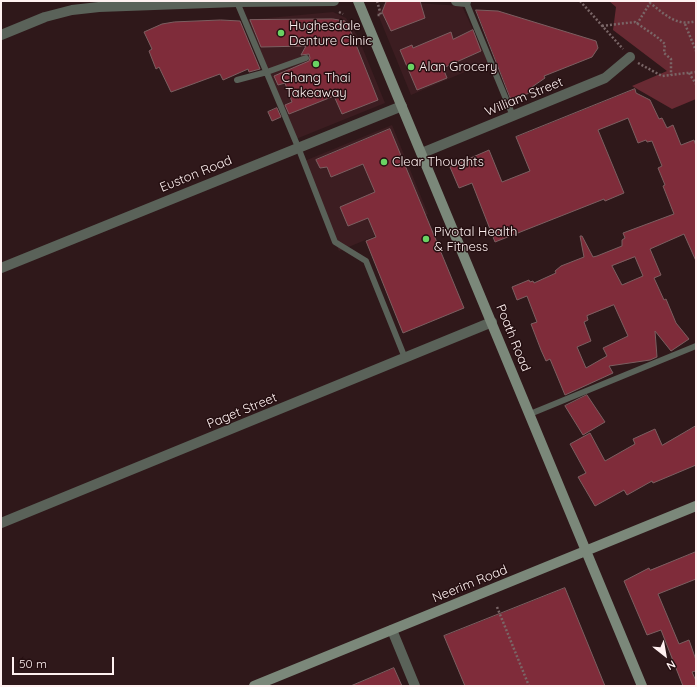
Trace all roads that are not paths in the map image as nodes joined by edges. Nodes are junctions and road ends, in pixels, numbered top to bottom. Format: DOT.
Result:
graph roads {
  1 [pos="334,1"];
  2 [pos="358,1"];
  3 [pos="461,1"];
  4 [pos="238,2"];
  5 [pos="1,34"];
  6 [pos="630,57"];
  7 [pos="306,58"];
  8 [pos="267,72"];
  9 [pos="237,80"];
  10 [pos="402,106"];
  11 [pos="513,116"];
  12 [pos="298,146"];
  13 [pos="422,153"];
  14 [pos="1,268"];
  15 [pos="492,322"];
  16 [pos="696,346"];
  17 [pos="405,358"];
  18 [pos="530,414"];
  19 [pos="696,506"];
  20 [pos="1,523"];
  21 [pos="586,551"];
  22 [pos="392,630"];
  23 [pos="260,685"];
  24 [pos="415,686"];
  25 [pos="642,686"];
  1 -- 4 [label="street"];
  2 -- 10 [label="street, Poath Road"];
  3 -- 11 [label="lane"];
  4 -- 5 [label="street"];
  4 -- 8 [label="lane"];
  6 -- 11 [label="street, William Street"];
  7 -- 8 [label="lane"];
  8 -- 9 [label="lane"];
  8 -- 12 [label="lane"];
  10 -- 12 [label="street, Euston Road"];
  10 -- 13 [label="street, Poath Road"];
  11 -- 13 [label="street, William Street"];
  12 -- 14 [label="street, Euston Road"];
  12 -- 17 [label="lane"];
  13 -- 15 [label="street, Poath Road"];
  15 -- 17 [label="street, Paget Street"];
  15 -- 18 [label="street, Poath Road"];
  16 -- 18 [label="lane"];
  17 -- 20 [label="street, Paget Street"];
  18 -- 21 [label="street, Poath Road"];
  19 -- 21 [label="street, Neerim Road"];
  21 -- 22 [label="street, Neerim Road"];
  21 -- 25 [label="street, Poath Road"];
  22 -- 23 [label="street, Neerim Road"];
  22 -- 24 [label="street"];
}
